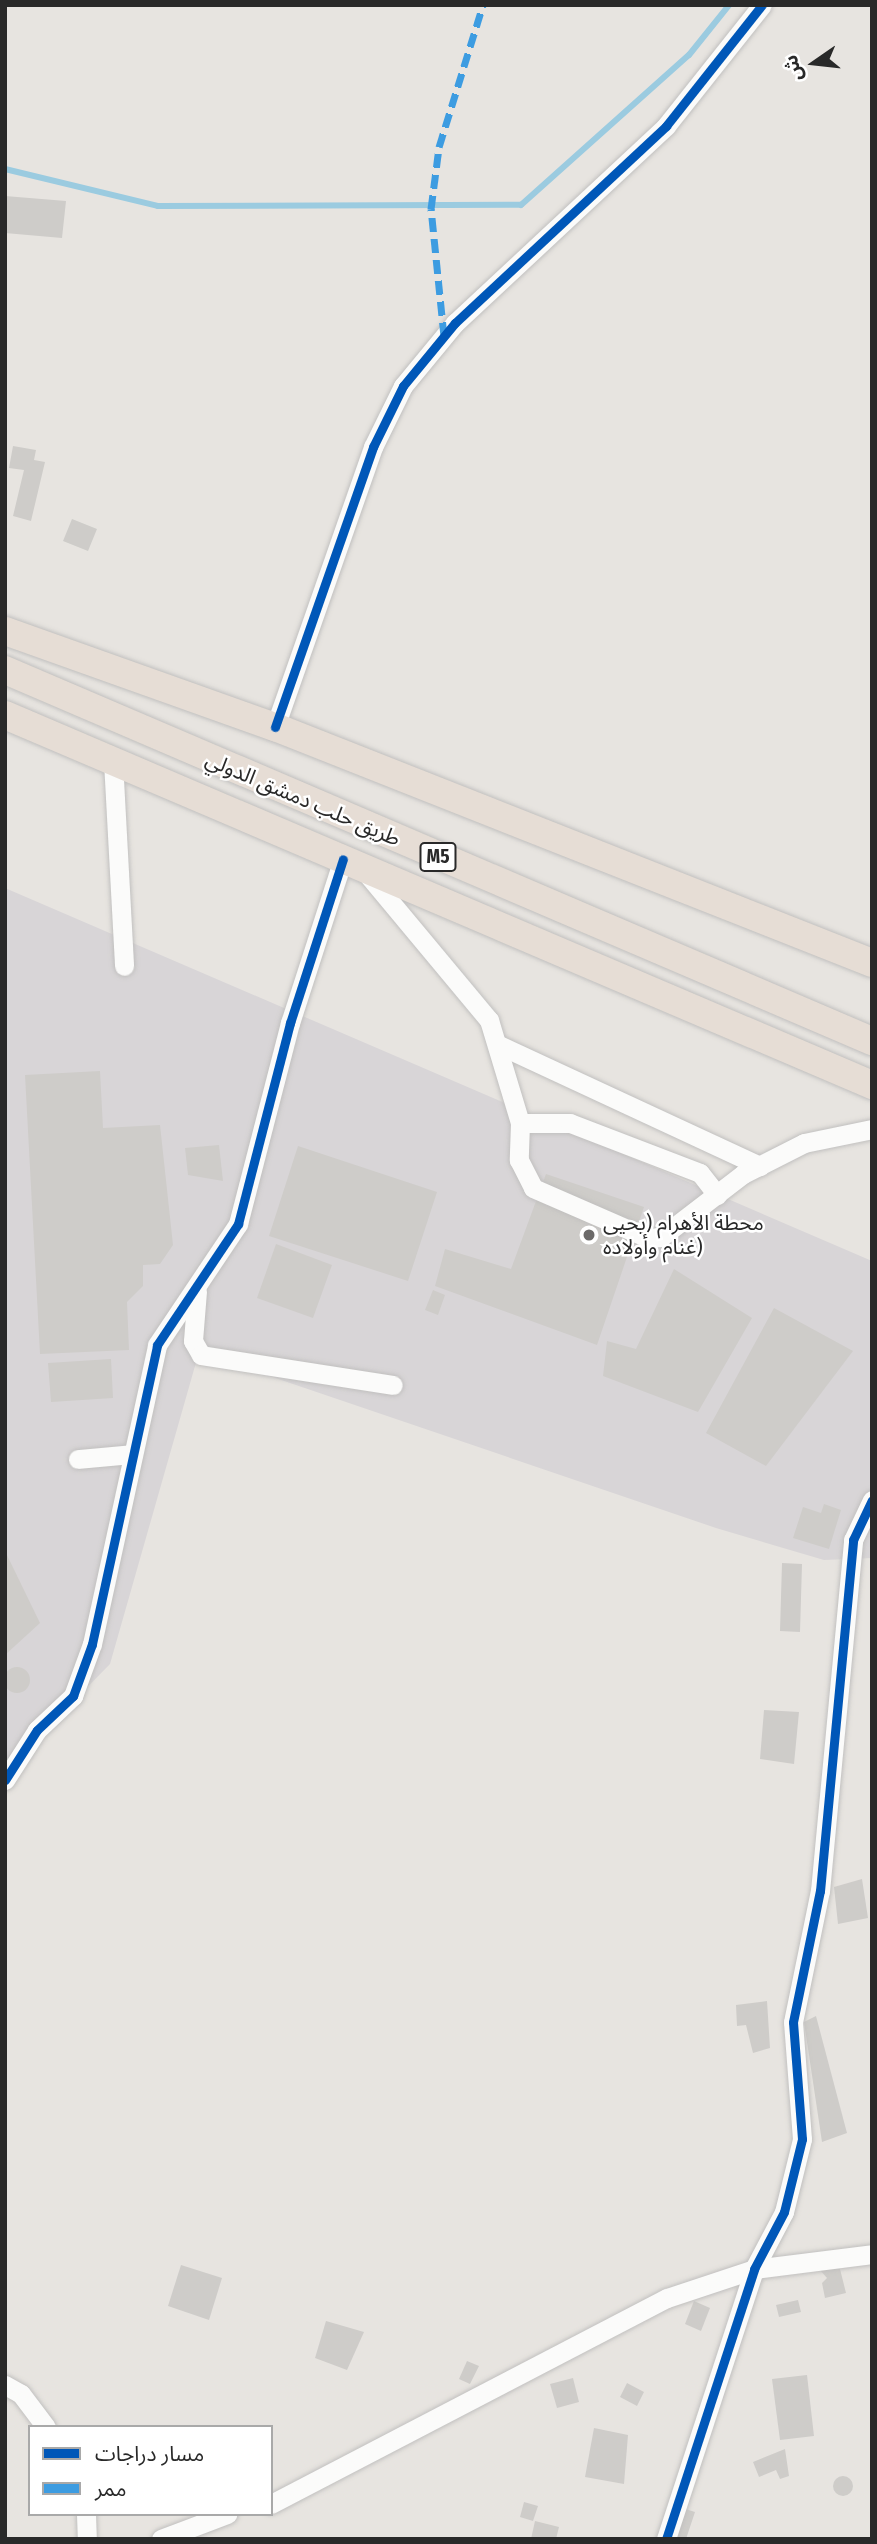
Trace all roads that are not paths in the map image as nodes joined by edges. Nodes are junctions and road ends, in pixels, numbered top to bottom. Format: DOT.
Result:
graph roads {
  1 [pos="762,5"];
  2 [pos="5,631"];
  3 [pos="5,670"];
  4 [pos="5,715"];
  5 [pos="275,727"];
  6 [pos="113,761"];
  7 [pos="352,862"];
  8 [pos="872,963"];
  9 [pos="124,966"];
  10 [pos="872,1041"];
  11 [pos="496,1045"];
  12 [pos="872,1085"];
  13 [pos="520,1123"];
  14 [pos="872,1129"];
  15 [pos="760,1166"];
  16 [pos="717,1195"];
  17 [pos="199,1283"];
  18 [pos="393,1385"];
  19 [pos="133,1454"];
  20 [pos="78,1459"];
  21 [pos="872,1500"];
  22 [pos="5,1780"];
  23 [pos="872,2254"];
  24 [pos="754,2270"];
  25 [pos="5,2385"];
  26 [pos="45,2425"];
  27 [pos="273,2503"];
  28 [pos="86,2516"];
  29 [pos="222,2516"];
  30 [pos="87,2539"];
  31 [pos="161,2539"];
  32 [pos="666,2539"];
  1 -- 5 [label="street"];
  2 -- 5 [label="highway"];
  3 -- 10 [label="highway, طريق حلب دمشق الدولي / M5"];
  4 -- 6 [label="highway, طريق حلب دمشق الدولي / M5"];
  5 -- 8 [label="highway"];
  6 -- 7 [label="highway, طريق حلب دمشق الدولي / M5"];
  6 -- 9 [label="street"];
  7 -- 11 [label="street"];
  7 -- 12 [label="highway, طريق حلب دمشق الدولي / M5"];
  7 -- 17 [label="street"];
  11 -- 13 [label="street"];
  11 -- 15 [label="street"];
  13 -- 16 [label="street"];
  13 -- 16 [label="street"];
  14 -- 15 [label="street"];
  15 -- 16 [label="street"];
  17 -- 18 [label="street"];
  17 -- 19 [label="street"];
  19 -- 20 [label="street"];
  19 -- 22 [label="street"];
  21 -- 24 [label="street"];
  23 -- 24 [label="street"];
  24 -- 27 [label="street"];
  24 -- 32 [label="street"];
  25 -- 26 [label="street"];
  28 -- 30 [label="street"];
  29 -- 31 [label="street"];
}
